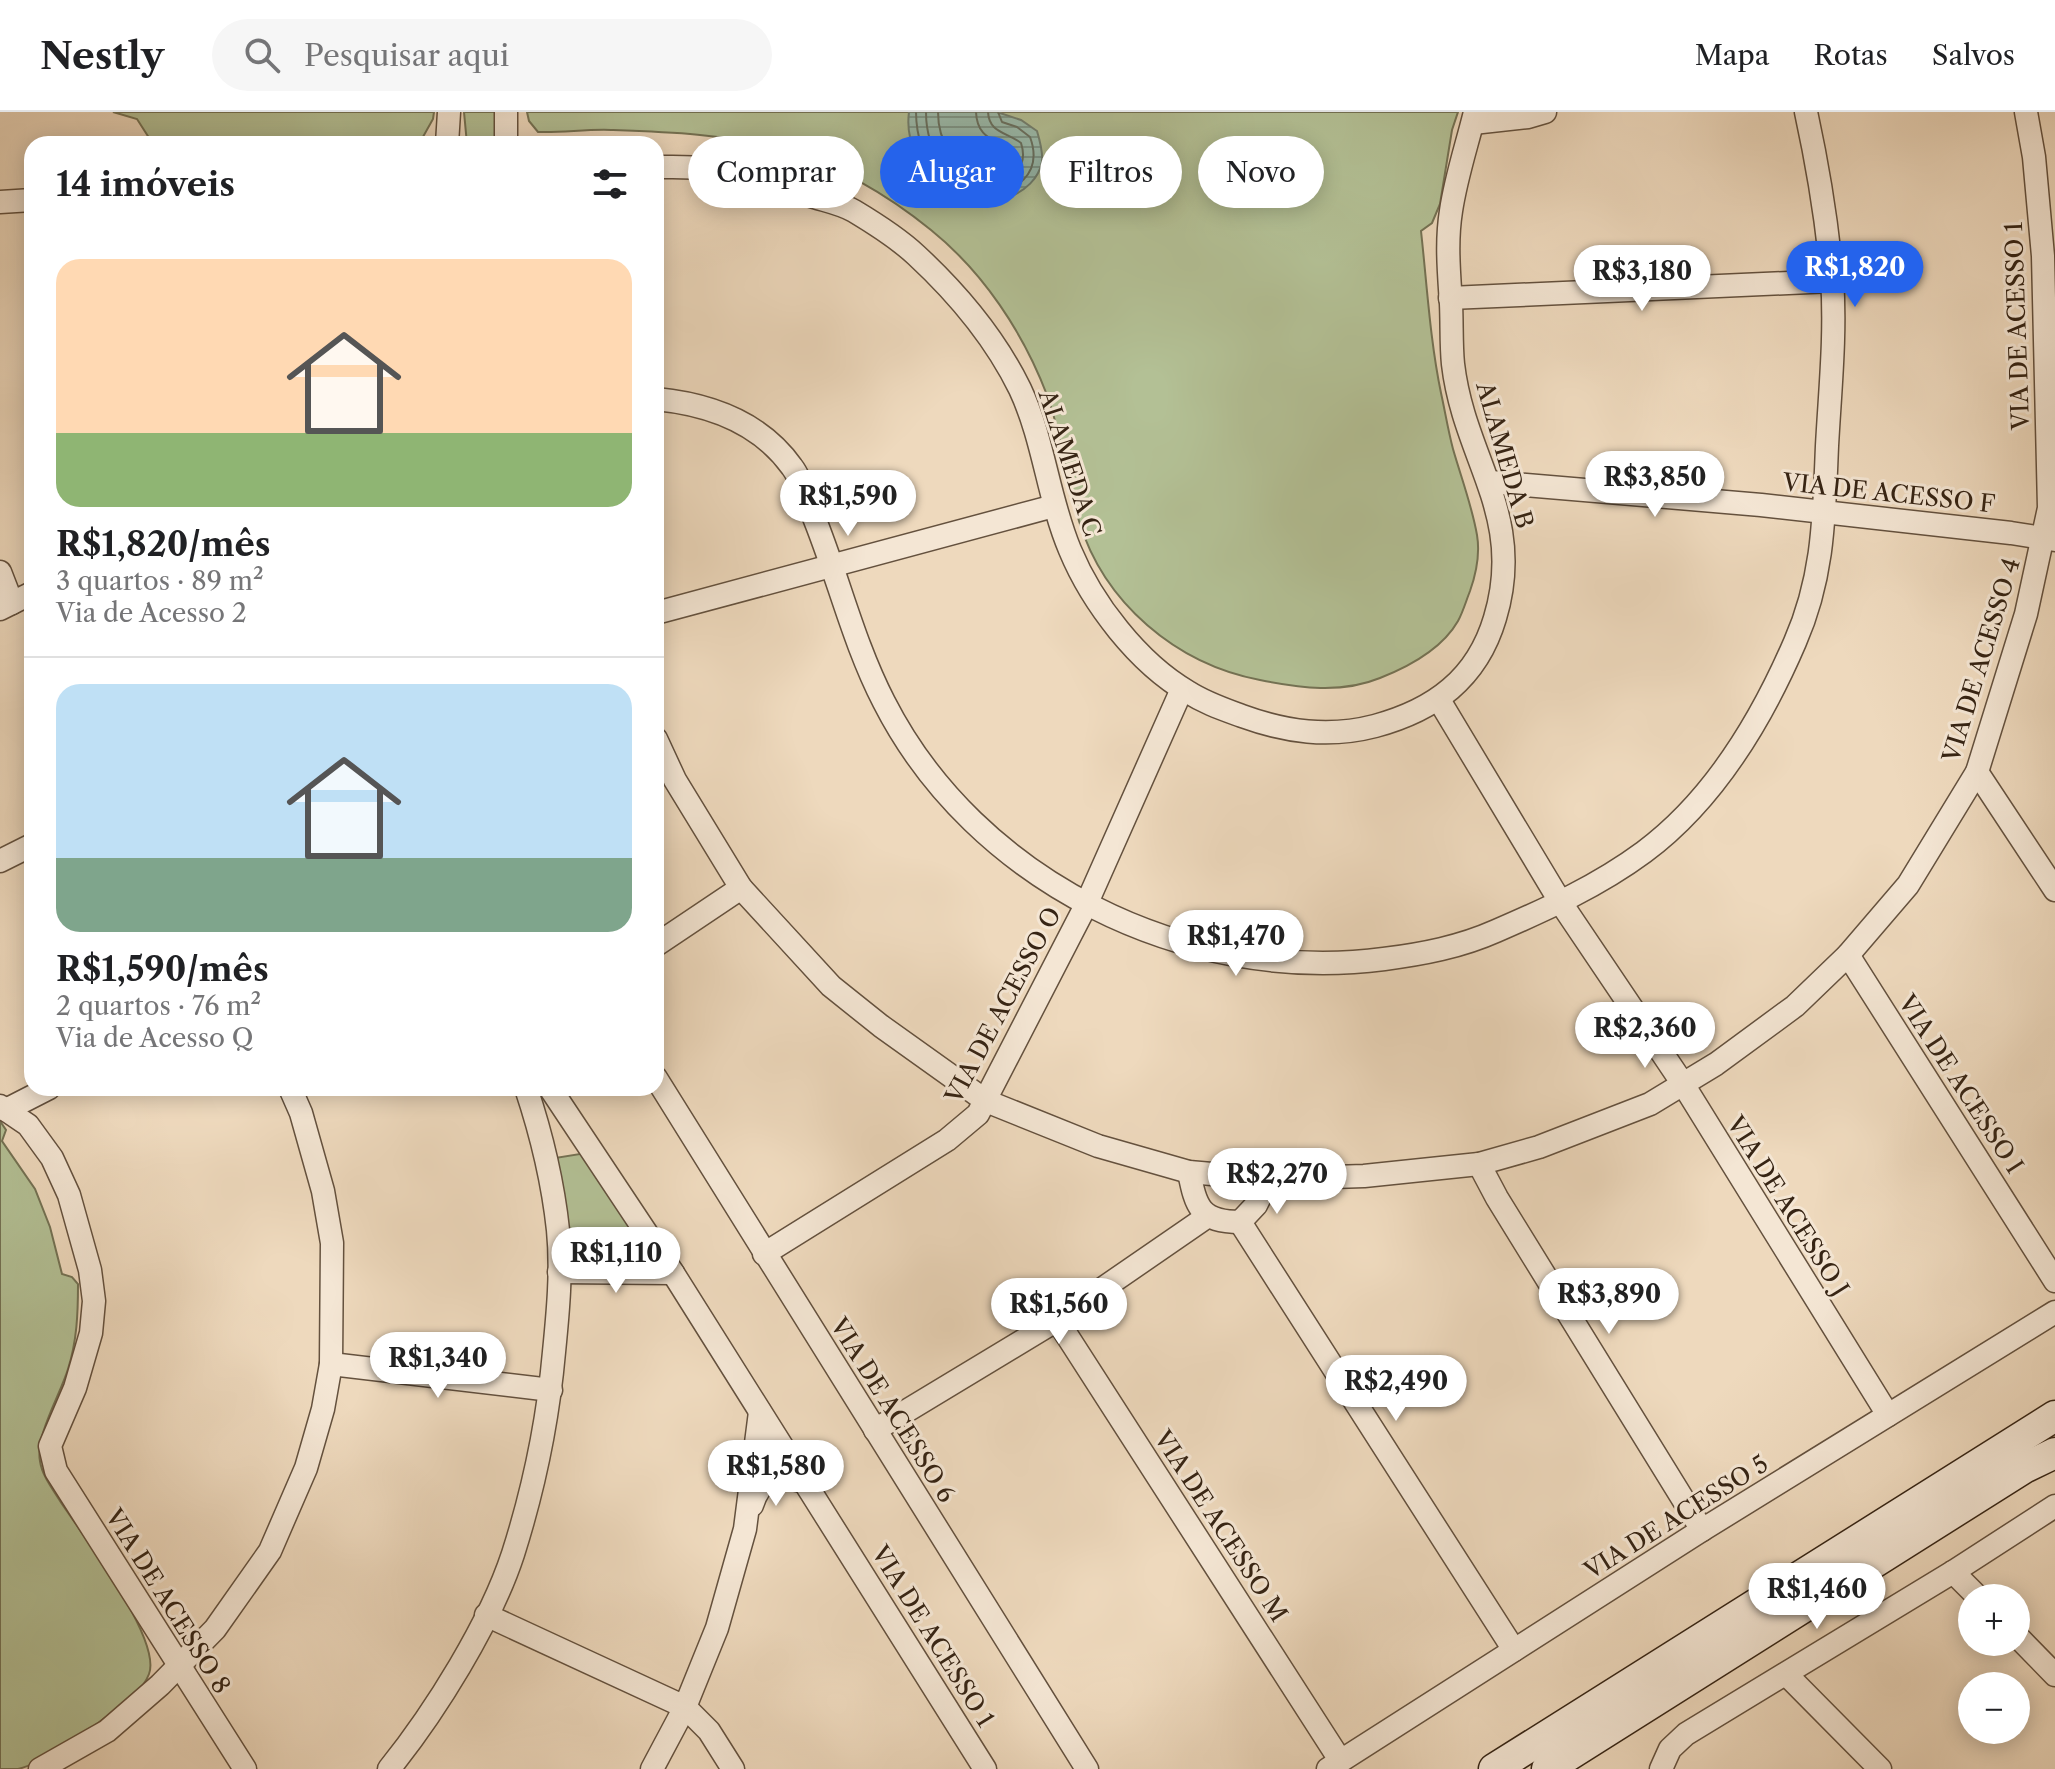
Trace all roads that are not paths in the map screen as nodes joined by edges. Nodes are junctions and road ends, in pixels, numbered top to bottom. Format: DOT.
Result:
graph roads {
  1 [pos="449,112"];
  2 [pos="506,112"];
  3 [pos="1545,112"];
  4 [pos="1806,112"];
  5 [pos="2026,112"];
  6 [pos="1474,117"];
  7 [pos="448,136"];
  8 [pos="506,136"];
  9 [pos="664,167"];
  10 [pos="24,200"];
  11 [pos="0,202"];
  12 [pos="1832,281"];
  13 [pos="1450,298"];
  14 [pos="664,400"];
  15 [pos="1490,482"];
  16 [pos="1054,506"];
  17 [pos="1824,512"];
  18 [pos="2049,540"];
  19 [pos="834,565"];
  20 [pos="0,572"];
  21 [pos="15,602"];
  22 [pos="664,611"];
  23 [pos="1182,689"];
  24 [pos="1439,700"];
  25 [pos="664,756"];
  26 [pos="1977,772"];
  27 [pos="24,849"];
  28 [pos="0,861"];
  29 [pos="741,888"];
  30 [pos="2055,890"];
  31 [pos="1561,903"];
  32 [pos="1086,905"];
  33 [pos="664,940"];
  34 [pos="1848,955"];
  35 [pos="1683,1084"];
  36 [pos="664,1091"];
  37 [pos="31,1096"];
  38 [pos="294,1096"];
  39 [pos="529,1096"];
  40 [pos="555,1096"];
  41 [pos="986,1101"];
  42 [pos="3,1108"];
  43 [pos="1479,1164"];
  44 [pos="1189,1172"];
  45 [pos="1269,1179"];
  46 [pos="1208,1216"];
  47 [pos="1240,1222"];
  48 [pos="764,1254"];
  49 [pos="559,1272"];
  50 [pos="673,1273"];
  51 [pos="2055,1281"];
  52 [pos="2055,1312"];
  53 [pos="1057,1320"];
  54 [pos="331,1364"];
  55 [pos="551,1390"];
  56 [pos="760,1412"];
  57 [pos="1888,1415"];
  58 [pos="2055,1416"];
  59 [pos="875,1430"];
  60 [pos="2055,1453"];
  61 [pos="807,1483"];
  62 [pos="2055,1506"];
  63 [pos="745,1529"];
  64 [pos="1702,1530"];
  65 [pos="1953,1572"];
  66 [pos="1965,1584"];
  67 [pos="486,1615"];
  68 [pos="2030,1649"];
  69 [pos="1514,1650"];
  70 [pos="177,1665"];
  71 [pos="1786,1674"];
  72 [pos="2055,1675"];
  73 [pos="685,1707"];
  74 [pos="1334,1765"];
  75 [pos="1551,1767"];
  76 [pos="1661,1767"];
  77 [pos="40,1769"];
  78 [pos="245,1769"];
  79 [pos="389,1769"];
  80 [pos="652,1769"];
  81 [pos="733,1769"];
  82 [pos="985,1769"];
  83 [pos="1087,1769"];
  84 [pos="1494,1769"];
  85 [pos="1880,1769"];
  1 -- 7 [label="street"];
  2 -- 8 [label="street"];
  3 -- 6 [label="street"];
  4 -- 12 [label="street"];
  5 -- 18 [label="street, VIA DE ACESSO 1"];
  6 -- 13 [label="street, ALAMEDA B"];
  9 -- 16 [label="street, ALAMEDA C"];
  10 -- 11 [label="street"];
  12 -- 13 [label="street"];
  12 -- 17 [label="street"];
  13 -- 15 [label="street, ALAMEDA B"];
  14 -- 19 [label="street"];
  15 -- 17 [label="street, VIA DE ACESSO F"];
  15 -- 24 [label="street, ALAMEDA B"];
  16 -- 19 [label="street"];
  16 -- 23 [label="street, ALAMEDA C"];
  17 -- 18 [label="street, VIA DE ACESSO F"];
  17 -- 31 [label="street"];
  18 -- 26 [label="street, VIA DE ACESSO 4"];
  19 -- 22 [label="street"];
  19 -- 32 [label="street"];
  20 -- 21 [label="street"];
  23 -- 24 [label="street, ALAMEDA C"];
  23 -- 32 [label="street, VIA DE ACESSO O"];
  24 -- 31 [label="street, VIA DE ACESSO J"];
  25 -- 29 [label="street, VIA DE ACESSO 4"];
  26 -- 30 [label="street"];
  26 -- 34 [label="street, VIA DE ACESSO 4"];
  27 -- 28 [label="street"];
  29 -- 33 [label="street"];
  29 -- 41 [label="street, VIA DE ACESSO 4"];
  31 -- 32 [label="street"];
  31 -- 35 [label="street, VIA DE ACESSO J"];
  32 -- 41 [label="street, VIA DE ACESSO O"];
  34 -- 35 [label="street, VIA DE ACESSO 4"];
  34 -- 51 [label="street, VIA DE ACESSO I"];
  35 -- 43 [label="street, VIA DE ACESSO 4"];
  35 -- 57 [label="street, VIA DE ACESSO J"];
  36 -- 48 [label="street, VIA DE ACESSO 6"];
  37 -- 42 [label="street"];
  38 -- 54 [label="street"];
  39 -- 49 [label="street"];
  40 -- 50 [label="street, VIA DE ACESSO 1"];
  41 -- 44 [label="street, VIA DE ACESSO 4"];
  41 -- 48 [label="street, VIA DE ACESSO O"];
  42 -- 70 [label="street, VIA DE ACESSO 8"];
  43 -- 45 [label="street, VIA DE ACESSO 4"];
  43 -- 64 [label="street"];
  44 -- 45 [label="street, VIA DE ACESSO 4"];
  44 -- 46 [label="street"];
  45 -- 47 [label="street"];
  46 -- 47 [label="street"];
  46 -- 53 [label="street"];
  47 -- 69 [label="street"];
  48 -- 59 [label="street, VIA DE ACESSO 6"];
  49 -- 50 [label="street"];
  49 -- 55 [label="street"];
  50 -- 56 [label="street, VIA DE ACESSO 1"];
  52 -- 57 [label="street, VIA DE ACESSO 5"];
  53 -- 59 [label="street"];
  53 -- 74 [label="street, VIA DE ACESSO M"];
  54 -- 55 [label="street"];
  54 -- 70 [label="street"];
  55 -- 67 [label="street"];
  56 -- 61 [label="street, VIA DE ACESSO 1"];
  56 -- 63 [label="street"];
  57 -- 64 [label="street, VIA DE ACESSO 5"];
  58 -- 84 [label="street"];
  59 -- 83 [label="street, VIA DE ACESSO 6"];
  60 -- 75 [label="street"];
  61 -- 63 [label="street"];
  61 -- 82 [label="street, VIA DE ACESSO 1"];
  62 -- 65 [label="street"];
  63 -- 73 [label="street"];
  64 -- 69 [label="street, VIA DE ACESSO 5"];
  65 -- 66 [label="street"];
  65 -- 71 [label="street"];
  67 -- 73 [label="street"];
  67 -- 79 [label="street"];
  68 -- 72 [label="street"];
  69 -- 74 [label="street, VIA DE ACESSO 5"];
  70 -- 77 [label="street"];
  70 -- 78 [label="street, VIA DE ACESSO 8"];
  71 -- 76 [label="street"];
  71 -- 85 [label="street"];
  73 -- 80 [label="street"];
  73 -- 81 [label="street"];
}
